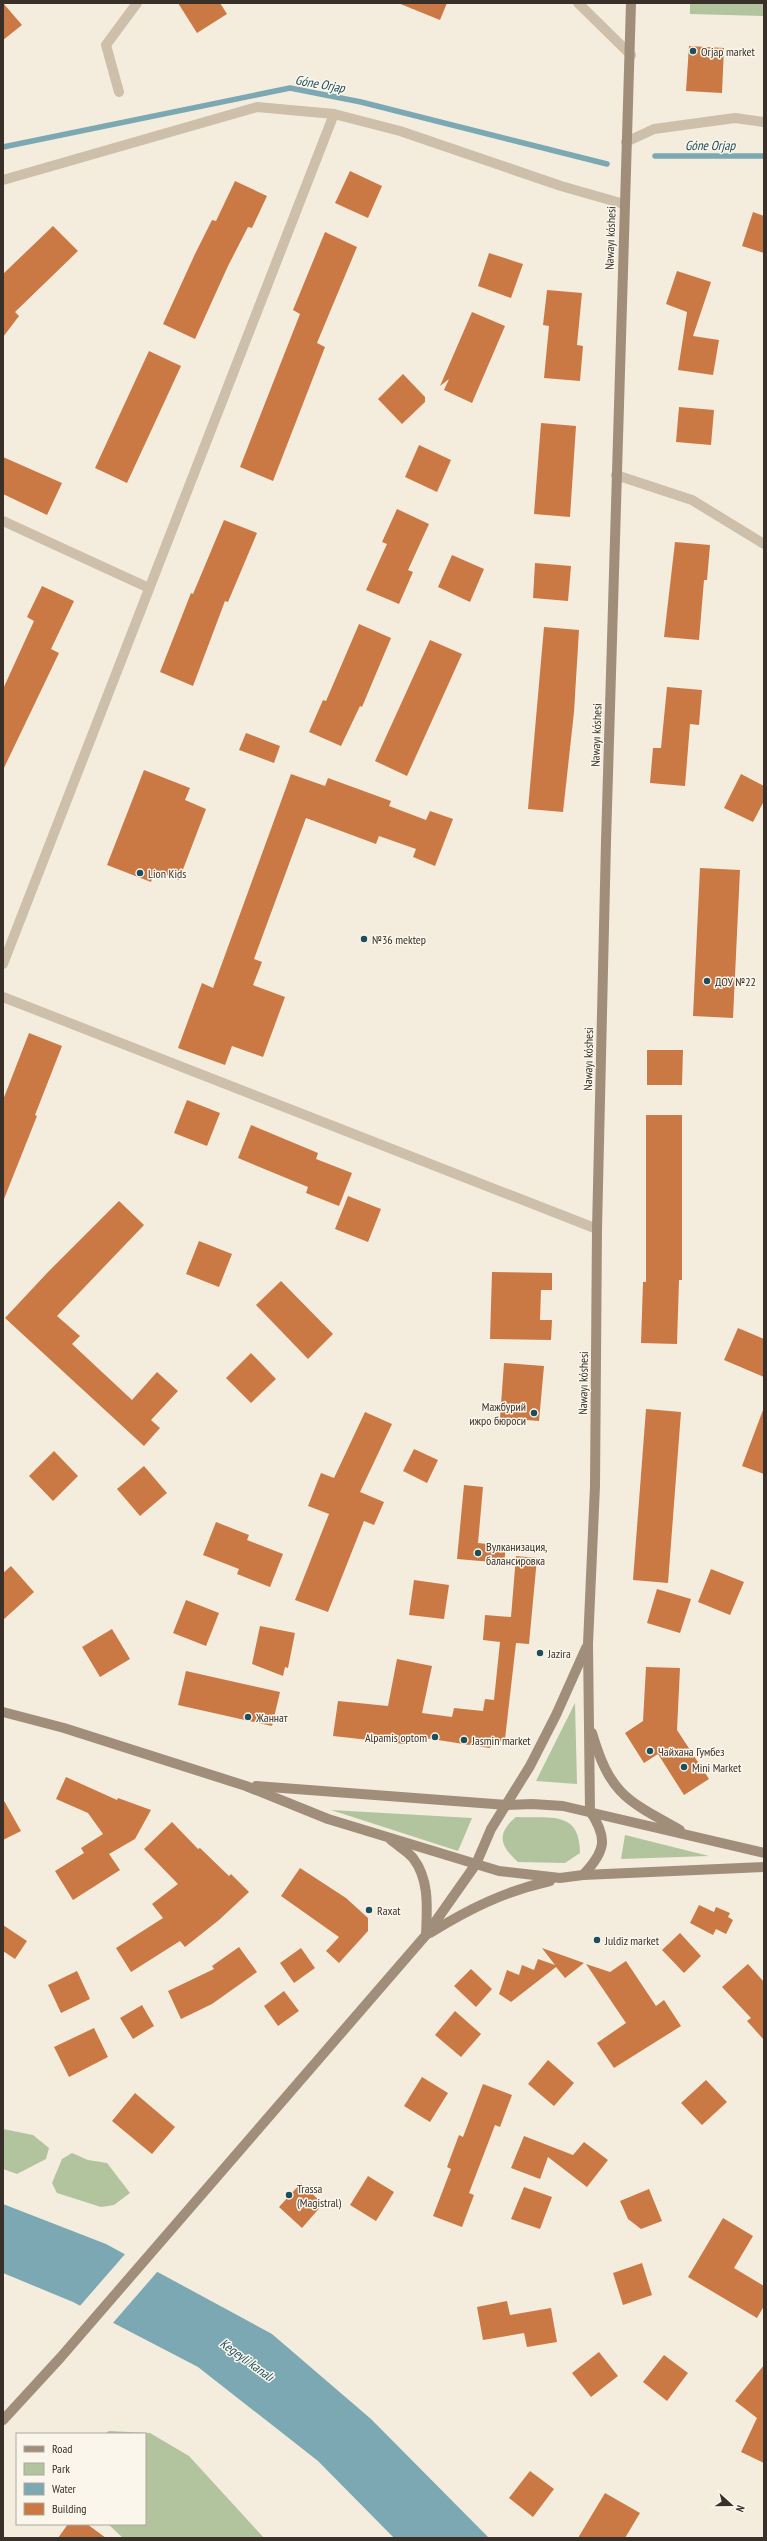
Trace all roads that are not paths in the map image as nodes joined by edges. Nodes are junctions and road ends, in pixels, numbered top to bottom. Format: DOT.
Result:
graph roads {
  1 [pos="137,3"];
  2 [pos="578,3"];
  3 [pos="631,3"];
  4 [pos="630,55"];
  5 [pos="119,92"];
  6 [pos="334,114"];
  7 [pos="764,122"];
  8 [pos="626,142"];
  9 [pos="3,180"];
  10 [pos="624,204"];
  11 [pos="616,474"];
  12 [pos="3,521"];
  13 [pos="764,544"];
  14 [pos="149,588"];
  15 [pos="3,964"];
  16 [pos="3,997"];
  17 [pos="598,1229"];
  18 [pos="588,1644"];
  19 [pos="3,1712"];
  20 [pos="588,1719"];
  21 [pos="246,1786"];
  22 [pos="506,1805"];
  23 [pos="590,1811"];
  24 [pos="388,1837"];
  25 [pos="694,1838"];
  26 [pos="764,1853"];
  27 [pos="476,1864"];
  28 [pos="764,1867"];
  29 [pos="583,1875"];
  30 [pos="560,1878"];
  31 [pos="426,1935"];
  32 [pos="3,2420"];
  1 -- 5 [label="street"];
  2 -- 4 [label="street"];
  3 -- 4 [label="main road, Nawayı kóshesi"];
  4 -- 8 [label="main road, Nawayı kóshesi"];
  6 -- 9 [label="street"];
  6 -- 10 [label="street"];
  6 -- 14 [label="street"];
  7 -- 8 [label="street"];
  8 -- 10 [label="main road, Nawayı kóshesi"];
  10 -- 11 [label="main road, Nawayı kóshesi"];
  11 -- 13 [label="street"];
  11 -- 17 [label="main road, Nawayı kóshesi"];
  12 -- 14 [label="street"];
  14 -- 15 [label="street"];
  16 -- 17 [label="street"];
  17 -- 18 [label="main road, Nawayı kóshesi"];
  18 -- 20 [label="main road, Nawayı kóshesi"];
  18 -- 22 [label="main road"];
  19 -- 21 [label="main road"];
  20 -- 23 [label="main road, Nawayı kóshesi"];
  20 -- 25 [label="main road"];
  21 -- 22 [label="main road"];
  21 -- 24 [label="main road"];
  22 -- 23 [label="main road"];
  22 -- 27 [label="main road"];
  23 -- 25 [label="main road"];
  23 -- 29 [label="main road"];
  24 -- 27 [label="main road"];
  24 -- 31 [label="main road"];
  25 -- 26 [label="main road"];
  27 -- 30 [label="main road"];
  27 -- 31 [label="main road"];
  28 -- 29 [label="main road"];
  29 -- 30 [label="main road"];
  30 -- 31 [label="main road"];
  31 -- 32 [label="main road"];
}
